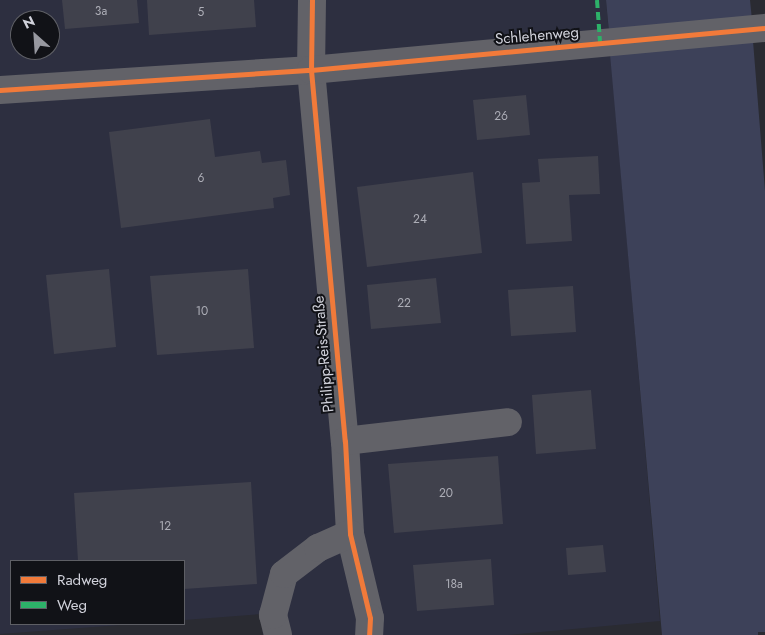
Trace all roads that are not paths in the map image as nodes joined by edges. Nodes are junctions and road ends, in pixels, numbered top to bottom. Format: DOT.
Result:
graph roads {
  1 [pos="312,0"];
  2 [pos="765,28"];
  3 [pos="311,70"];
  4 [pos="0,90"];
  5 [pos="508,422"];
  6 [pos="344,440"];
  7 [pos="350,534"];
  8 [pos="278,635"];
  9 [pos="369,635"];
  1 -- 3 [label="street, Philipp-Reis-Straße"];
  2 -- 3 [label="street, Schlehenweg"];
  3 -- 4 [label="street"];
  3 -- 6 [label="street, Philipp-Reis-Straße"];
  5 -- 6 [label="street"];
  6 -- 7 [label="street, Philipp-Reis-Straße"];
  7 -- 8 [label="street"];
  7 -- 9 [label="street, Philipp-Reis-Straße"];
}
